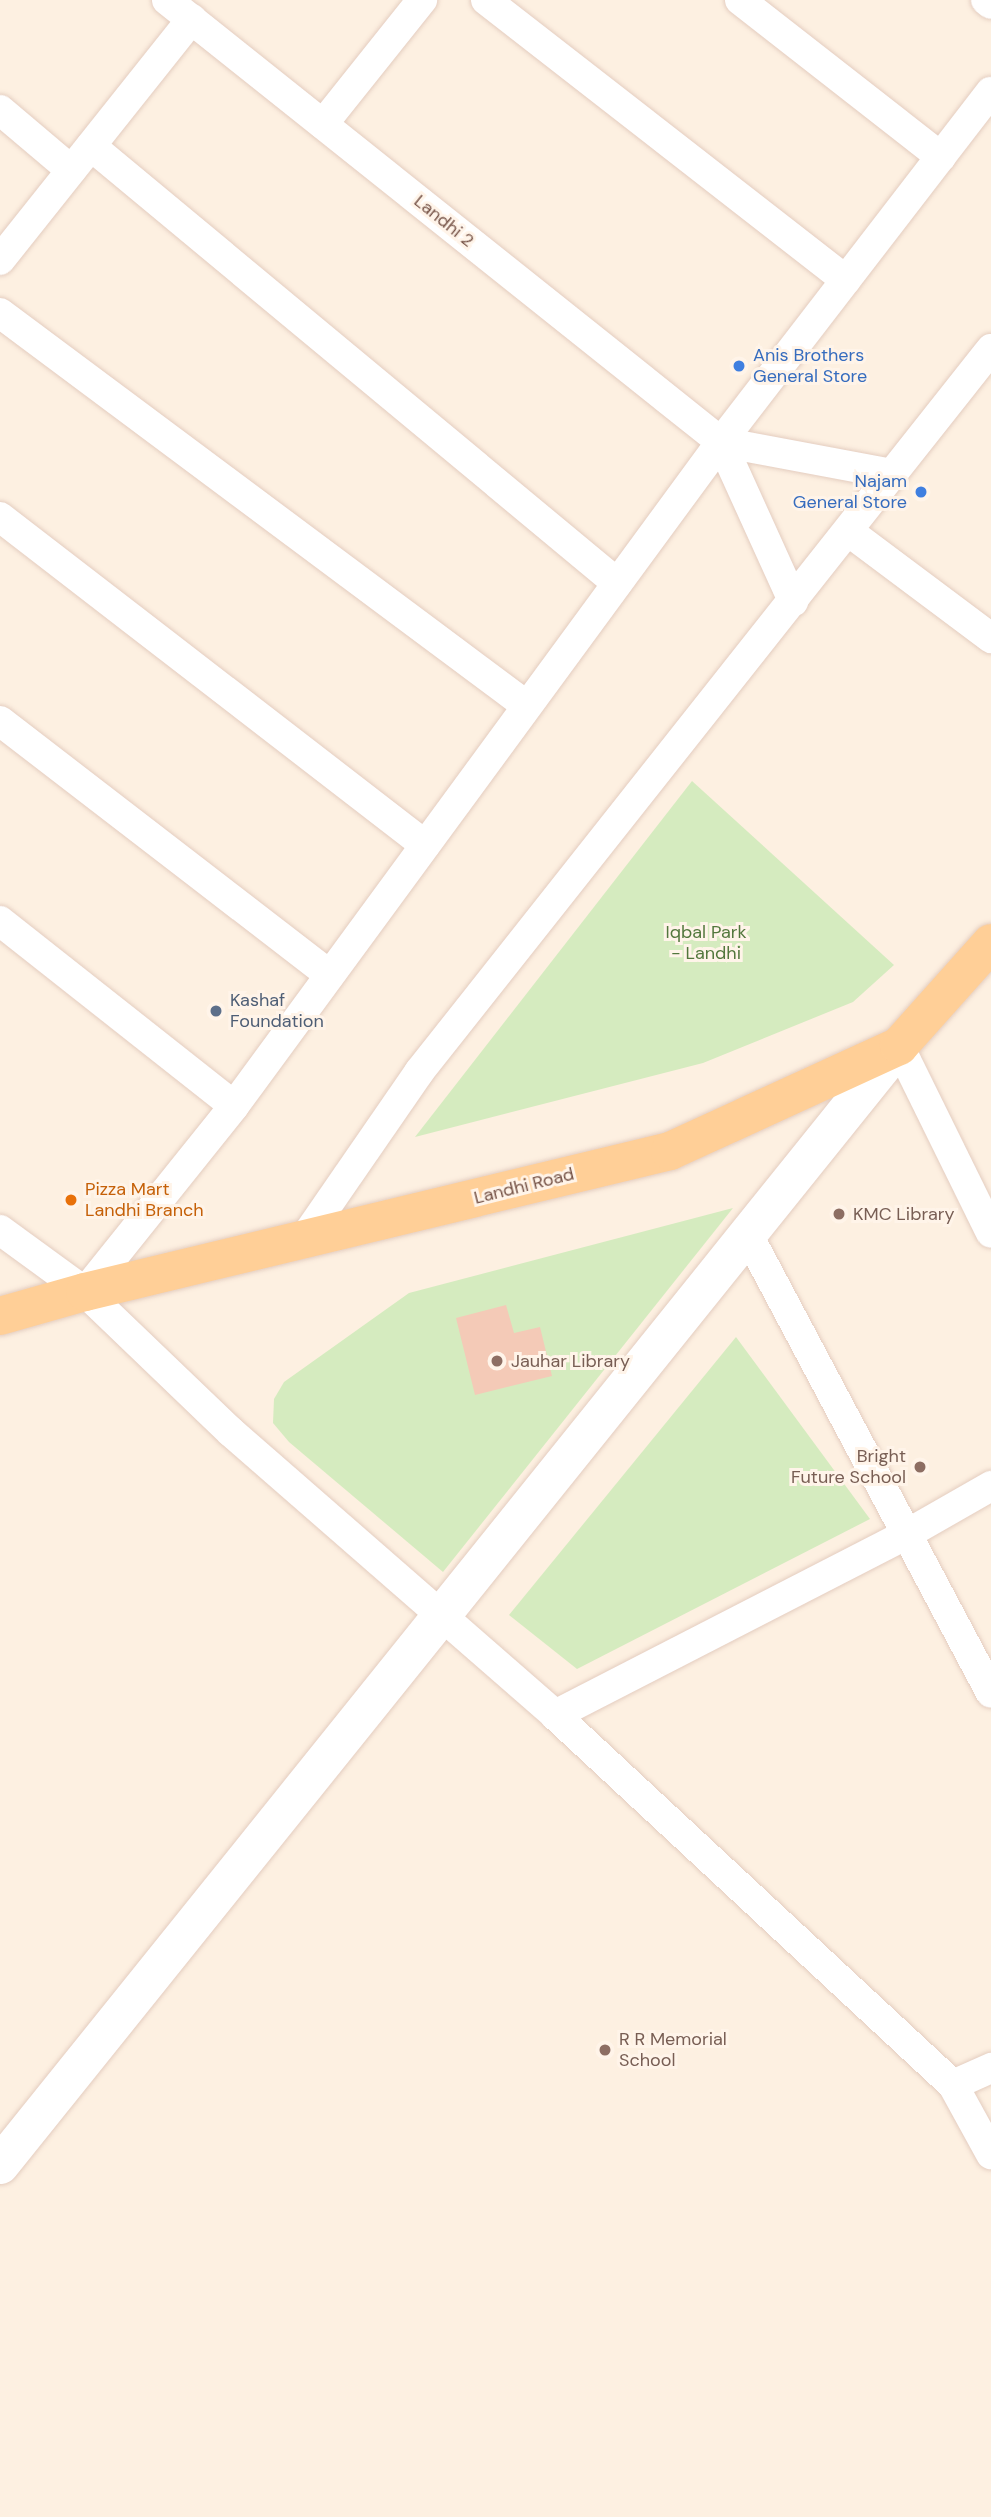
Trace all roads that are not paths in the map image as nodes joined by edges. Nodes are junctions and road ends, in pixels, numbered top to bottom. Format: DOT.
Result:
graph roads {
  1 [pos="167,0"];
  2 [pos="422,0"];
  3 [pos="486,0"];
  4 [pos="740,0"];
  5 [pos="986,0"];
  6 [pos="991,4"];
  7 [pos="192,19"];
  8 [pos="991,92"];
  9 [pos="0,110"];
  10 [pos="323,124"];
  11 [pos="91,146"];
  12 [pos="941,158"];
  13 [pos="71,170"];
  14 [pos="0,260"];
  15 [pos="846,280"];
  16 [pos="0,313"];
  17 [pos="991,349"];
  18 [pos="721,442"];
  19 [pos="892,474"];
  20 [pos="0,517"];
  21 [pos="848,531"];
  22 [pos="617,583"];
  23 [pos="793,601"];
  24 [pos="991,638"];
  25 [pos="527,706"];
  26 [pos="0,721"];
  27 [pos="425,845"];
  28 [pos="0,921"];
  29 [pos="991,943"];
  30 [pos="330,975"];
  31 [pos="899,1046"];
  32 [pos="234,1106"];
  33 [pos="0,1230"];
  34 [pos="991,1233"];
  35 [pos="748,1235"];
  36 [pos="304,1239"];
  37 [pos="85,1292"];
  38 [pos="0,1316"];
  39 [pos="991,1486"];
  40 [pos="907,1534"];
  41 [pos="443,1614"];
  42 [pos="991,1693"];
  43 [pos="555,1715"];
  44 [pos="991,2068"];
  45 [pos="953,2085"];
  46 [pos="991,2154"];
  47 [pos="0,2165"];
  1 -- 7 [label="street, Landhi 2"];
  2 -- 10 [label="street"];
  3 -- 15 [label="street"];
  4 -- 12 [label="street"];
  5 -- 6 [label="street"];
  7 -- 10 [label="street, Landhi 2"];
  7 -- 11 [label="street"];
  8 -- 12 [label="street"];
  9 -- 13 [label="street"];
  10 -- 18 [label="street, Landhi 2"];
  11 -- 13 [label="street"];
  11 -- 22 [label="street"];
  12 -- 15 [label="street"];
  13 -- 14 [label="street"];
  15 -- 18 [label="street"];
  16 -- 25 [label="street"];
  17 -- 19 [label="street"];
  18 -- 19 [label="street"];
  18 -- 22 [label="street"];
  18 -- 23 [label="street"];
  19 -- 21 [label="street"];
  20 -- 27 [label="street"];
  21 -- 23 [label="street"];
  21 -- 24 [label="street"];
  22 -- 25 [label="street"];
  23 -- 36 [label="street"];
  25 -- 27 [label="street"];
  26 -- 30 [label="street"];
  27 -- 30 [label="street"];
  28 -- 32 [label="street"];
  29 -- 31 [label="main road, Landhi Road"];
  30 -- 32 [label="street"];
  31 -- 34 [label="street"];
  31 -- 35 [label="street"];
  31 -- 36 [label="main road, Landhi Road"];
  32 -- 37 [label="street"];
  33 -- 37 [label="street"];
  35 -- 40 [label="street"];
  35 -- 41 [label="street"];
  36 -- 37 [label="main road, Landhi Road"];
  37 -- 38 [label="main road, Landhi Road"];
  37 -- 41 [label="street"];
  39 -- 40 [label="street"];
  40 -- 42 [label="street"];
  40 -- 43 [label="street"];
  41 -- 43 [label="street"];
  41 -- 47 [label="street"];
  43 -- 45 [label="street"];
  44 -- 45 [label="street"];
  45 -- 46 [label="street"];
}
